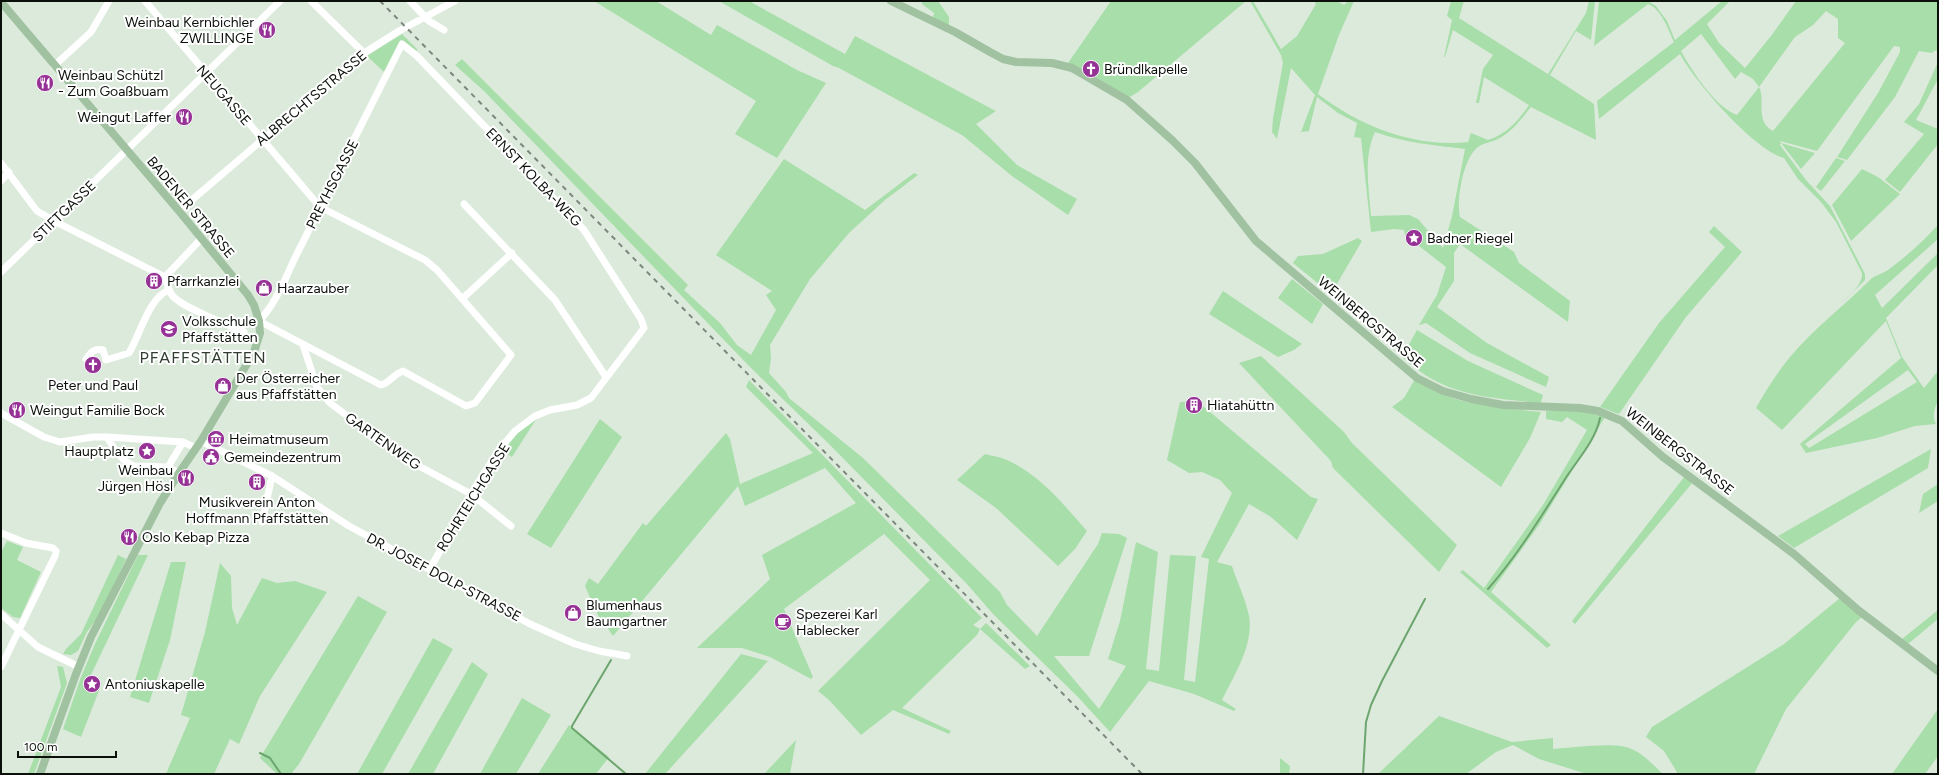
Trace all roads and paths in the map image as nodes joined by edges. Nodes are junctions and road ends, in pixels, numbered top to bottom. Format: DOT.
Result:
graph roads {
  1 [pos="109,1"];
  2 [pos="145,1"];
  3 [pos="280,1"];
  4 [pos="311,1"];
  5 [pos="410,1"];
  6 [pos="455,1"];
  7 [pos="891,1"];
  8 [pos="1,2"];
  9 [pos="444,30"];
  10 [pos="402,44"];
  11 [pos="364,53"];
  12 [pos="54,66"];
  13 [pos="206,75"];
  14 [pos="262,140"];
  15 [pos="126,150"];
  16 [pos="1,163"];
  17 [pos="8,172"];
  18 [pos="1,181"];
  19 [pos="464,204"];
  20 [pos="320,207"];
  21 [pos="179,211"];
  22 [pos="54,221"];
  23 [pos="201,239"];
  24 [pos="512,253"];
  25 [pos="1,272"];
  26 [pos="165,277"];
  27 [pos="169,290"];
  28 [pos="462,300"];
  29 [pos="259,321"];
  30 [pos="644,328"];
  31 [pos="244,332"];
  32 [pos="303,345"];
  33 [pos="317,352"];
  34 [pos="86,359"];
  35 [pos="310,362"];
  36 [pos="606,377"];
  37 [pos="1,413"];
  38 [pos="107,437"];
  39 [pos="183,442"];
  40 [pos="199,445"];
  41 [pos="168,467"];
  42 [pos="179,473"];
  43 [pos="272,476"];
  44 [pos="472,494"];
  45 [pos="262,522"];
  46 [pos="510,526"];
  47 [pos="1,533"];
  48 [pos="430,568"];
  49 [pos="1,614"];
  50 [pos="19,632"];
  51 [pos="627,656"];
  52 [pos="1,667"];
  53 [pos="79,667"];
  54 [pos="1938,671"];
  55 [pos="40,774"];
  1 -- 12 [label="street"];
  2 -- 13 [label="street, NEUGASSE"];
  3 -- 13 [label="street, STIFTGASSE"];
  4 -- 11 [label="street"];
  5 -- 9 [label="street"];
  6 -- 11 [label="street, ALBRECHTSSTRASSE"];
  7 -- 54 [label="main road, WEINBERGSTRASSE"];
  8 -- 12 [label="main road, BADENER STRASSE"];
  10 -- 20 [label="street, PREYHSGASSE"];
  10 -- 30 [label="street, ERNST KOLBA-WEG"];
  11 -- 14 [label="street, ALBRECHTSSTRASSE"];
  12 -- 15 [label="main road, BADENER STRASSE"];
  13 -- 14 [label="street, NEUGASSE"];
  13 -- 15 [label="street, STIFTGASSE"];
  14 -- 20 [label="street, NEUGASSE"];
  14 -- 21 [label="street, ALBRECHTSSTRASSE"];
  15 -- 21 [label="main road, BADENER STRASSE"];
  15 -- 22 [label="street, STIFTGASSE"];
  16 -- 17 [label="street"];
  17 -- 18 [label="street"];
  17 -- 22 [label="street"];
  19 -- 24 [label="street"];
  20 -- 28 [label="street"];
  20 -- 29 [label="street, PREYHSGASSE"];
  21 -- 23 [label="main road, BADENER STRASSE"];
  22 -- 25 [label="street, STIFTGASSE"];
  22 -- 26 [label="street"];
  23 -- 26 [label="street"];
  23 -- 29 [label="main road, BADENER STRASSE"];
  24 -- 28 [label="street"];
  24 -- 36 [label="street"];
  26 -- 27 [label="street"];
  27 -- 31 [label="street"];
  27 -- 34 [label="street"];
  28 -- 33 [label="street"];
  29 -- 32 [label="street"];
  29 -- 40 [label="main road, BADENER STRASSE"];
  30 -- 36 [label="street, ROHRTEICHGASSE"];
  32 -- 33 [label="street"];
  32 -- 35 [label="street, GARTENWEG"];
  33 -- 35 [label="street"];
  35 -- 44 [label="street, GARTENWEG"];
  36 -- 44 [label="street, ROHRTEICHGASSE"];
  37 -- 38 [label="street"];
  38 -- 39 [label="street"];
  38 -- 41 [label="street"];
  39 -- 40 [label="street"];
  39 -- 41 [label="street"];
  40 -- 42 [label="main road, BADENER STRASSE"];
  40 -- 43 [label="street, DR. JOSEF DOLP-STRASSE"];
  41 -- 42 [label="street"];
  42 -- 53 [label="main road, BADENER STRASSE"];
  43 -- 45 [label="street"];
  43 -- 48 [label="street, DR. JOSEF DOLP-STRASSE"];
  44 -- 46 [label="street, GARTENWEG"];
  44 -- 48 [label="street, ROHRTEICHGASSE"];
  47 -- 50 [label="street"];
  48 -- 51 [label="street, DR. JOSEF DOLP-STRASSE"];
  49 -- 50 [label="street"];
  50 -- 52 [label="street"];
  50 -- 53 [label="street"];
  53 -- 55 [label="main road, BADENER STRASSE"];
}
